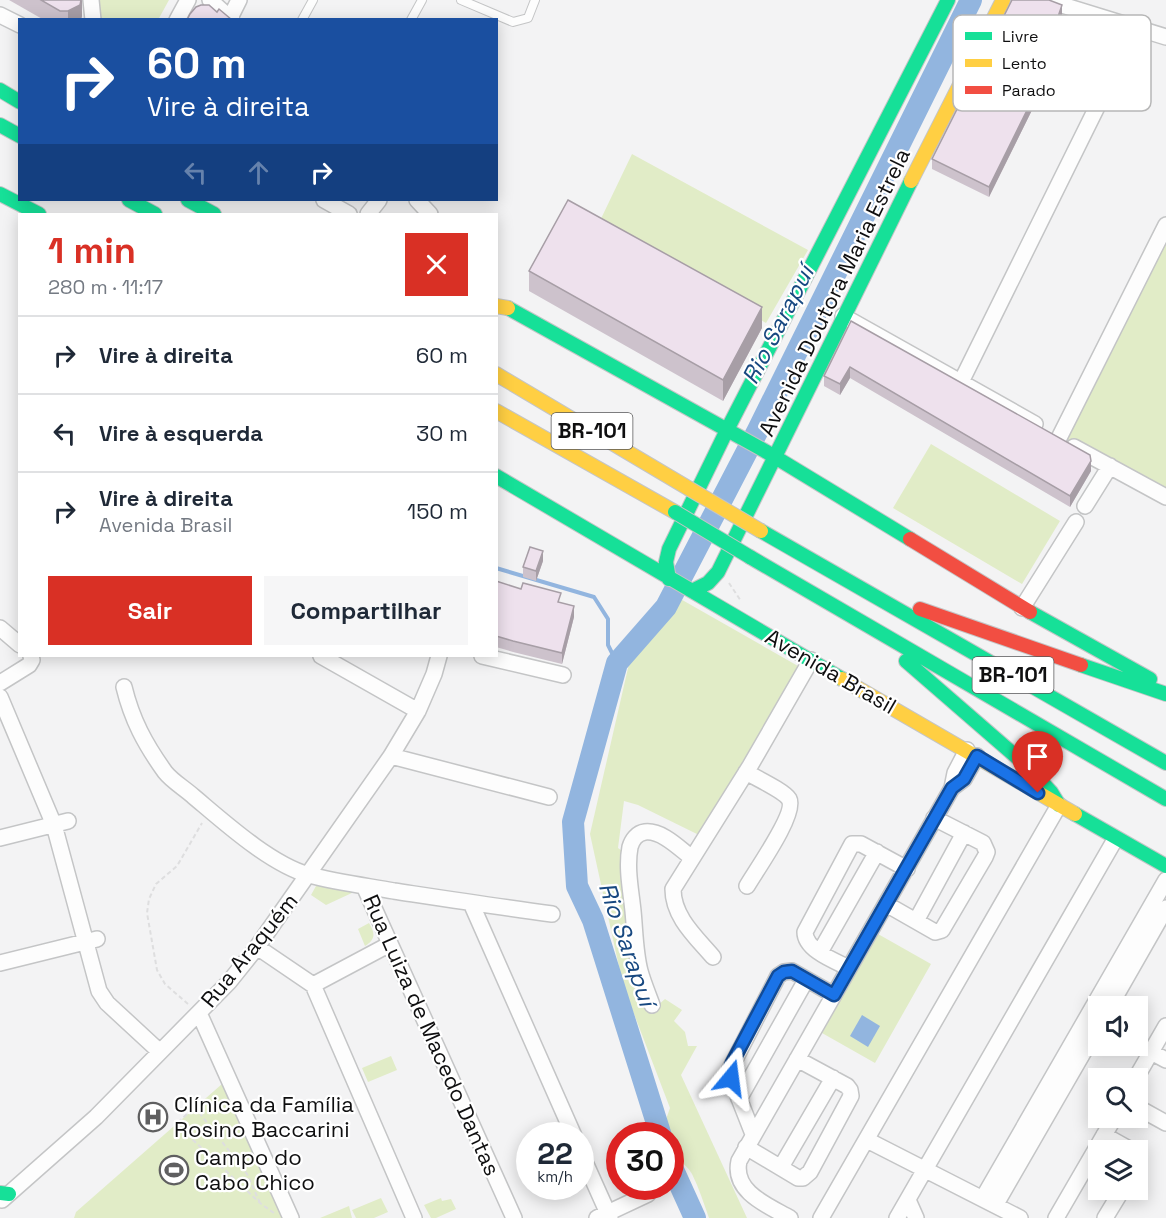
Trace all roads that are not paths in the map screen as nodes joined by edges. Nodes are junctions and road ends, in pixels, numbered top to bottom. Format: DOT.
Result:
graph roads {
  1 [pos="91,0"];
  2 [pos="188,0"];
  3 [pos="210,0"];
  4 [pos="239,0"];
  5 [pos="313,0"];
  6 [pos="422,0"];
  7 [pos="462,0"];
  8 [pos="536,0"];
  9 [pos="948,0"];
  10 [pos="1003,0"];
  11 [pos="1046,0"];
  12 [pos="0,15"];
  13 [pos="995,15"];
  14 [pos="1094,15"];
  15 [pos="93,18"];
  16 [pos="178,18"];
  17 [pos="230,18"];
  18 [pos="231,18"];
  19 [pos="303,18"];
  20 [pos="412,18"];
  21 [pos="18,24"];
  22 [pos="1151,32"];
  23 [pos="1166,37"];
  24 [pos="0,90"];
  25 [pos="953,99"];
  26 [pos="18,101"];
  27 [pos="1095,111"];
  28 [pos="0,125"];
  29 [pos="18,135"];
  30 [pos="0,194"];
  31 [pos="131,201"];
  32 [pos="190,201"];
  33 [pos="326,201"];
  34 [pos="378,201"];
  35 [pos="418,201"];
  36 [pos="37,213"];
  37 [pos="153,213"];
  38 [pos="212,213"];
  39 [pos="347,213"];
  40 [pos="369,213"];
  41 [pos="429,213"];
  42 [pos="1166,225"];
  43 [pos="500,304"];
  44 [pos="843,316"];
  45 [pos="498,375"];
  46 [pos="961,382"];
  47 [pos="739,407"];
  48 [pos="498,412"];
  49 [pos="701,414"];
  50 [pos="728,430"];
  51 [pos="1059,438"];
  52 [pos="784,441"];
  53 [pos="771,454"];
  54 [pos="1110,466"];
  55 [pos="792,467"];
  56 [pos="498,478"];
  57 [pos="1166,497"];
  58 [pos="1085,506"];
  59 [pos="1076,522"];
  60 [pos="670,579"];
  61 [pos="860,588"];
  62 [pos="689,590"];
  63 [pos="1022,608"];
  64 [pos="855,616"];
  65 [pos="0,628"];
  66 [pos="18,643"];
  67 [pos="31,657"];
  68 [pos="323,657"];
  69 [pos="439,657"];
  70 [pos="486,657"];
  71 [pos="811,660"];
  72 [pos="563,675"];
  73 [pos="0,683"];
  74 [pos="124,687"];
  75 [pos="1166,688"];
  76 [pos="1166,694"];
  77 [pos="0,697"];
  78 [pos="418,711"];
  79 [pos="972,753"];
  80 [pos="391,756"];
  81 [pos="1166,763"];
  82 [pos="746,772"];
  83 [pos="549,797"];
  84 [pos="1166,799"];
  85 [pos="1059,805"];
  86 [pos="934,818"];
  87 [pos="61,823"];
  88 [pos="964,833"];
  89 [pos="0,838"];
  90 [pos="1113,843"];
  91 [pos="877,852"];
  92 [pos="692,858"];
  93 [pos="1166,866"];
  94 [pos="907,869"];
  95 [pos="309,875"];
  96 [pos="1166,880"];
  97 [pos="364,886"];
  98 [pos="747,886"];
  99 [pos="471,903"];
  100 [pos="886,904"];
  101 [pos="1166,908"];
  102 [pos="552,914"];
  103 [pos="916,921"];
  104 [pos="91,941"];
  105 [pos="390,944"];
  106 [pos="257,947"];
  107 [pos="820,952"];
  108 [pos="713,957"];
  109 [pos="0,963"];
  110 [pos="849,968"];
  111 [pos="807,980"];
  112 [pos="313,986"];
  113 [pos="834,995"];
  114 [pos="1116,996"];
  115 [pos="652,1005"];
  116 [pos="199,1013"];
  117 [pos="1166,1026"];
  118 [pos="1088,1043"];
  119 [pos="160,1052"];
  120 [pos="1151,1052"];
  121 [pos="797,1059"];
  122 [pos="1166,1060"];
  123 [pos="1142,1068"];
  124 [pos="833,1078"];
  125 [pos="739,1099"];
  126 [pos="1148,1113"];
  127 [pos="568,1122"];
  128 [pos="1166,1123"];
  129 [pos="1108,1128"];
  130 [pos="1104,1135"];
  131 [pos="750,1140"];
  132 [pos="867,1140"];
  133 [pos="1113,1140"];
  134 [pos="781,1167"];
  135 [pos="924,1168"];
  136 [pos="594,1187"];
  137 [pos="2,1199"];
  138 [pos="636,1200"];
  139 [pos="908,1200"];
  140 [pos="1116,1200"];
  141 [pos="990,1201"];
  142 [pos="605,1216"];
  143 [pos="291,1218"];
  144 [pos="414,1218"];
  145 [pos="514,1218"];
  146 [pos="790,1218"];
  147 [pos="821,1218"];
  148 [pos="897,1218"];
  149 [pos="916,1218"];
  150 [pos="1020,1218"];
  151 [pos="1056,1218"];
  152 [pos="1105,1218"];
  1 -- 15 [label="street"];
  2 -- 16 [label="street"];
  3 -- 17 [label="street"];
  4 -- 18 [label="street"];
  5 -- 19 [label="lane"];
  6 -- 20 [label="lane"];
  7 -- 8 [label="lane"];
  9 -- 47 [label="main road, Avenida Doutora Maria Estrela"];
  10 -- 13 [label="main road, Avenida Doutora Maria Estrela"];
  11 -- 14 [label="street"];
  12 -- 21 [label="street"];
  22 -- 23 [label="street"];
  24 -- 26 [label="main road"];
  25 -- 44 [label="main road, Avenida Doutora Maria Estrela"];
  27 -- 46 [label="street"];
  28 -- 29 [label="main road"];
  30 -- 36 [label="main road"];
  31 -- 37 [label="main road"];
  32 -- 38 [label="main road"];
  33 -- 39 [label="street"];
  34 -- 40 [label="street"];
  35 -- 41 [label="street"];
  42 -- 51 [label="street"];
  43 -- 49 [label="main road"];
  44 -- 46 [label="street"];
  44 -- 52 [label="main road, Avenida Doutora Maria Estrela"];
  45 -- 61 [label="main road, BR-101, bridge"];
  46 -- 51 [label="street"];
  47 -- 49 [label="main road"];
  47 -- 50 [label="main road, Avenida Doutora Maria Estrela"];
  48 -- 64 [label="main road, BR-101, bridge"];
  49 -- 50 [label="main road"];
  50 -- 53 [label="main road"];
  50 -- 60 [label="main road, Avenida Doutora Maria Estrela"];
  51 -- 54 [label="street"];
  52 -- 53 [label="main road, Avenida Doutora Maria Estrela"];
  52 -- 55 [label="main road"];
  53 -- 55 [label="main road"];
  53 -- 62 [label="main road, Avenida Doutora Maria Estrela"];
  54 -- 57 [label="street"];
  54 -- 58 [label="street"];
  55 -- 63 [label="main road"];
  56 -- 60 [label="main road, Avenida Brasil"];
  59 -- 63 [label="street"];
  60 -- 62 [label="main road, Avenida Brasil"];
  61 -- 76 [label="main road"];
  61 -- 81 [label="main road, BR-101"];
  62 -- 71 [label="main road, Avenida Brasil"];
  63 -- 75 [label="main road"];
  64 -- 84 [label="main road, BR-101"];
  64 -- 85 [label="main road"];
  65 -- 66 [label="street"];
  67 -- 73 [label="street"];
  68 -- 78 [label="street"];
  69 -- 78 [label="street, Rua Araquém"];
  70 -- 72 [label="street"];
  71 -- 79 [label="main road, Avenida Brasil"];
  71 -- 82 [label="street"];
  74 -- 95 [label="street"];
  77 -- 87 [label="street"];
  78 -- 80 [label="street, Rua Araquém"];
  79 -- 85 [label="main road, Avenida Brasil"];
  79 -- 86 [label="street"];
  80 -- 83 [label="street"];
  80 -- 95 [label="street, Rua Araquém"];
  82 -- 92 [label="street"];
  82 -- 98 [label="street"];
  85 -- 93 [label="main road, Avenida Brasil"];
  85 -- 132 [label="street"];
  86 -- 88 [label="street"];
  86 -- 94 [label="street"];
  87 -- 89 [label="street"];
  87 -- 104 [label="street"];
  88 -- 103 [label="street"];
  88 -- 103 [label="street"];
  90 -- 135 [label="street"];
  91 -- 94 [label="street"];
  91 -- 107 [label="street"];
  91 -- 107 [label="street"];
  92 -- 108 [label="street"];
  92 -- 115 [label="street"];
  94 -- 100 [label="street"];
  95 -- 97 [label="street"];
  95 -- 106 [label="street, Rua Araquém"];
  96 -- 141 [label="street"];
  97 -- 99 [label="street"];
  97 -- 105 [label="street, Rua Luiza de Macedo Dantas"];
  99 -- 102 [label="street"];
  99 -- 127 [label="street"];
  100 -- 103 [label="street"];
  100 -- 110 [label="street"];
  101 -- 114 [label="street"];
  104 -- 109 [label="street"];
  104 -- 119 [label="street"];
  105 -- 112 [label="street"];
  105 -- 145 [label="street, Rua Luiza de Macedo Dantas"];
  106 -- 112 [label="street"];
  106 -- 116 [label="street, Rua Araquém"];
  107 -- 110 [label="street"];
  110 -- 113 [label="street"];
  111 -- 113 [label="street"];
  111 -- 125 [label="street"];
  111 -- 125 [label="street"];
  112 -- 144 [label="street"];
  113 -- 121 [label="street"];
  116 -- 119 [label="street, Rua Araquém"];
  116 -- 143 [label="street"];
  117 -- 120 [label="street"];
  118 -- 141 [label="street"];
  119 -- 137 [label="street, Rua Araquém"];
  120 -- 122 [label="street"];
  120 -- 123 [label="street"];
  121 -- 124 [label="street"];
  121 -- 131 [label="street"];
  124 -- 134 [label="street"];
  124 -- 134 [label="street"];
  125 -- 131 [label="street"];
  126 -- 128 [label="street"];
  129 -- 130 [label="street"];
  130 -- 133 [label="street"];
  130 -- 151 [label="street"];
  131 -- 134 [label="street"];
  131 -- 146 [label="street"];
  132 -- 135 [label="street"];
  132 -- 147 [label="street"];
  135 -- 139 [label="street"];
  135 -- 141 [label="street"];
  136 -- 142 [label="street"];
  138 -- 142 [label="street"];
  139 -- 148 [label="street"];
  139 -- 149 [label="street"];
  140 -- 152 [label="street"];
  141 -- 150 [label="street"];
}
